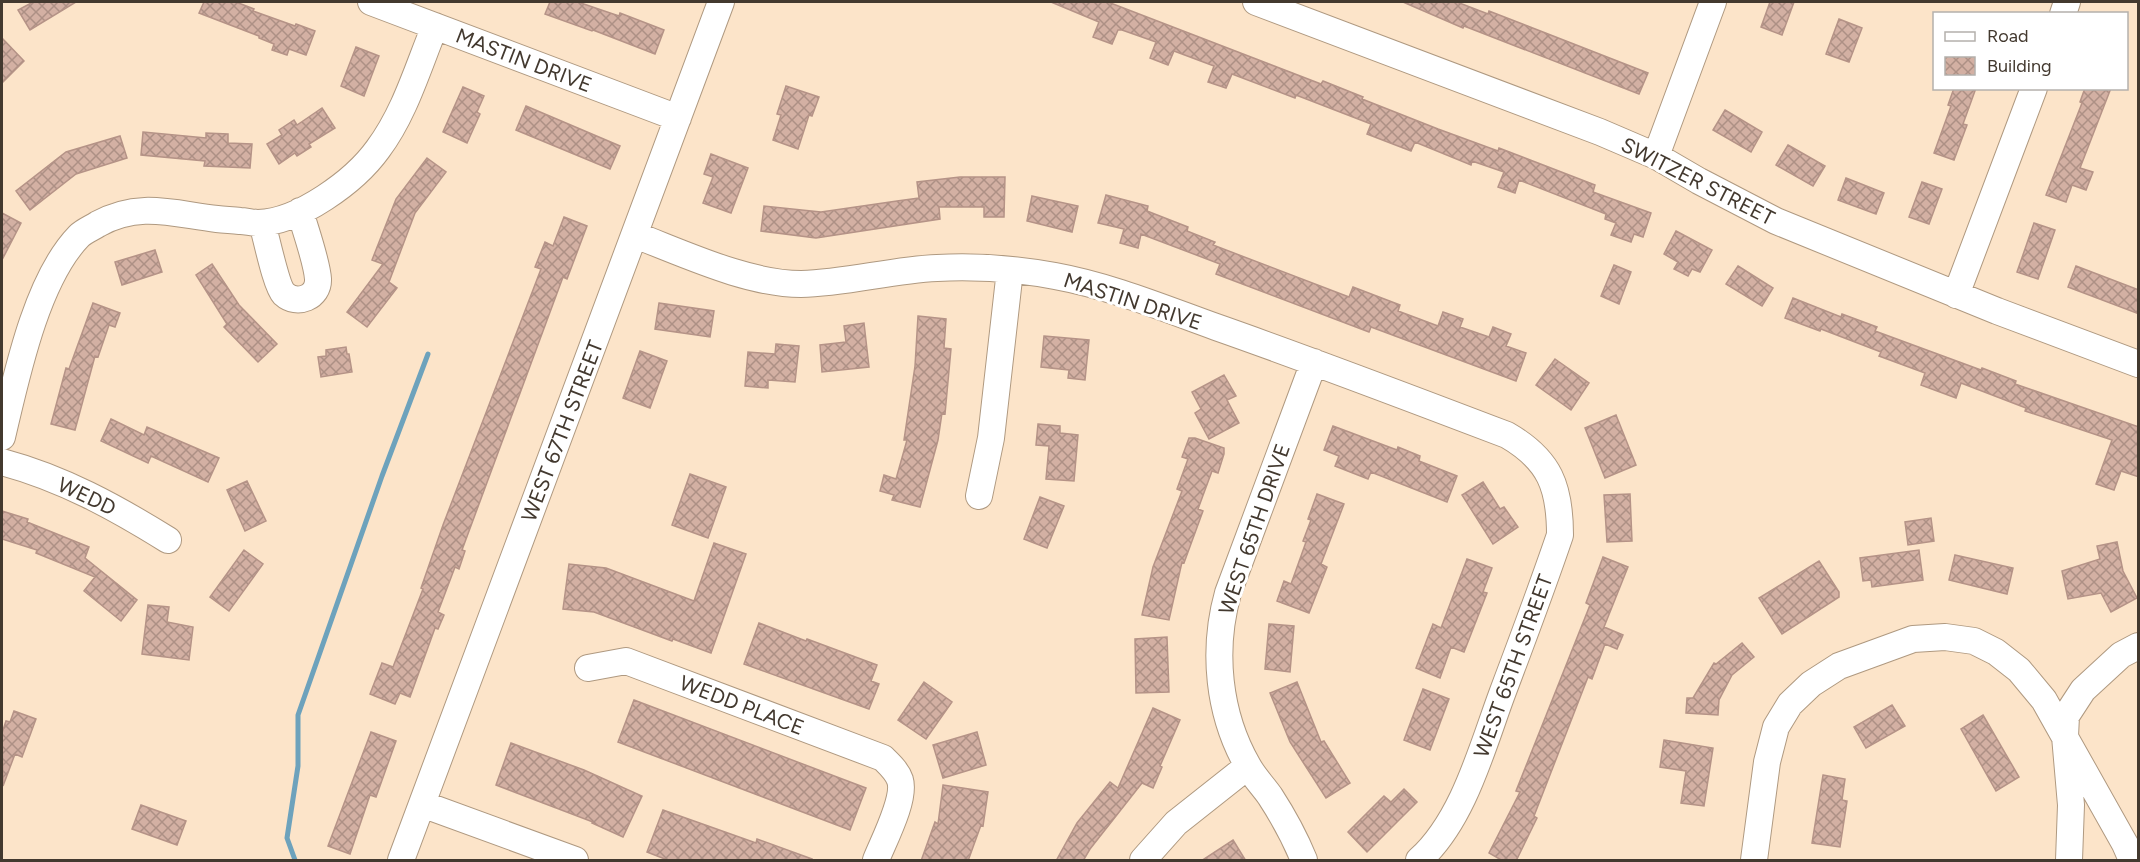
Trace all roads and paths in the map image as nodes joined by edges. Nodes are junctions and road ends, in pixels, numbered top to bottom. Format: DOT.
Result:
graph roads {
  1 [pos="371,2"];
  2 [pos="721,2"];
  3 [pos="1256,2"];
  4 [pos="1713,2"];
  5 [pos="435,26"];
  6 [pos="2033,90"];
  7 [pos="678,118"];
  8 [pos="1656,156"];
  9 [pos="300,211"];
  10 [pos="262,223"];
  11 [pos="635,236"];
  12 [pos="1010,270"];
  13 [pos="1956,295"];
  14 [pos="1314,362"];
  15 [pos="2139,364"];
  16 [pos="2,437"];
  17 [pos="1540,461"];
  18 [pos="2,462"];
  19 [pos="979,496"];
  20 [pos="168,540"];
  21 [pos="2139,646"];
  22 [pos="588,668"];
  23 [pos="2065,736"];
  24 [pos="1248,766"];
  25 [pos="422,804"];
  26 [pos="400,861"];
  27 [pos="575,861"];
  28 [pos="876,861"];
  29 [pos="1143,861"];
  30 [pos="1304,861"];
  31 [pos="1419,861"];
  32 [pos="1754,861"];
  33 [pos="2069,861"];
  34 [pos="2132,861"];
  1 -- 5 [label="street, MASTIN DRIVE"];
  2 -- 7 [label="street, WEST 67TH STREET"];
  3 -- 8 [label="street, SWITZER STREET"];
  4 -- 8 [label="street"];
  5 -- 7 [label="street, MASTIN DRIVE"];
  5 -- 9 [label="street"];
  6 -- 13 [label="street"];
  7 -- 11 [label="street, WEST 67TH STREET"];
  8 -- 13 [label="street, SWITZER STREET"];
  9 -- 10 [label="street"];
  9 -- 10 [label="street"];
  10 -- 16 [label="street"];
  11 -- 12 [label="street, MASTIN DRIVE"];
  11 -- 25 [label="street, WEST 67TH STREET"];
  12 -- 14 [label="street, MASTIN DRIVE"];
  12 -- 19 [label="street"];
  13 -- 15 [label="street, SWITZER STREET"];
  14 -- 17 [label="street, MASTIN DRIVE"];
  14 -- 24 [label="street, WEST 65TH DRIVE"];
  17 -- 31 [label="street, WEST 65TH STREET"];
  18 -- 20 [label="street, WEDD"];
  21 -- 23 [label="street"];
  22 -- 28 [label="street, WEDD PLACE"];
  23 -- 32 [label="street"];
  23 -- 33 [label="street"];
  23 -- 34 [label="street"];
  24 -- 29 [label="street"];
  24 -- 30 [label="street, WEST 65TH DRIVE"];
  25 -- 26 [label="street, WEST 67TH STREET"];
  25 -- 27 [label="street"];
}
